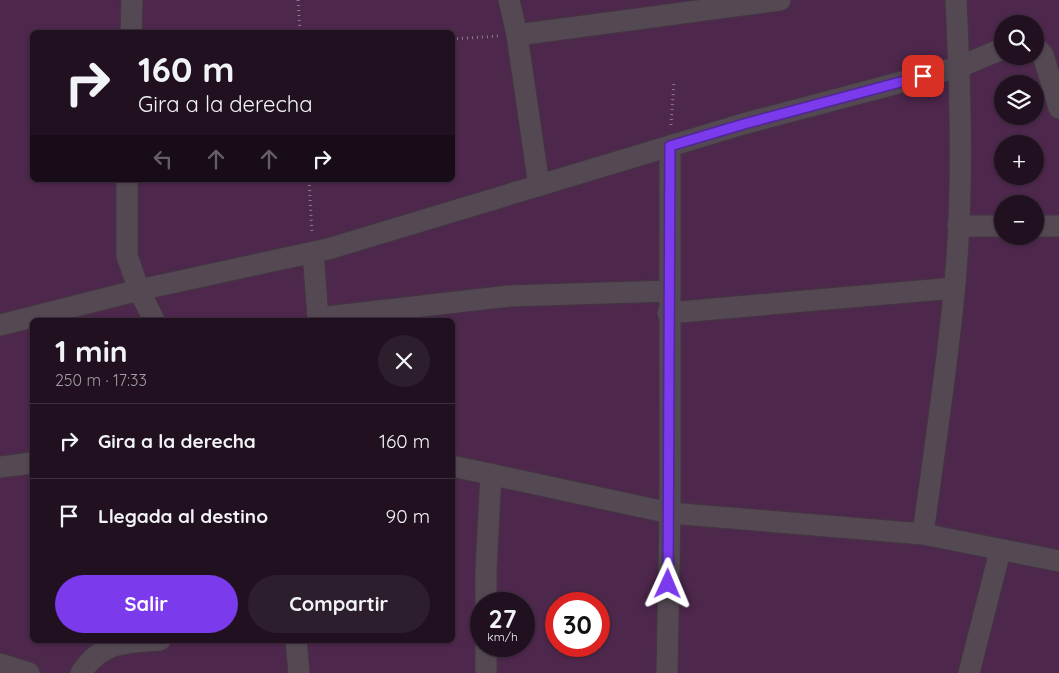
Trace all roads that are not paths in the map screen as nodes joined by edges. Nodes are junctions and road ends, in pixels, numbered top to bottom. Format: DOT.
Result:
graph roads {
  1 [pos="132,0"];
  2 [pos="509,0"];
  3 [pos="780,0"];
  4 [pos="956,0"];
  5 [pos="131,30"];
  6 [pos="516,35"];
  7 [pos="994,52"];
  8 [pos="1044,61"];
  9 [pos="959,67"];
  10 [pos="1059,108"];
  11 [pos="670,146"];
  12 [pos="127,182"];
  13 [pos="539,186"];
  14 [pos="958,226"];
  15 [pos="994,226"];
  16 [pos="1044,226"];
  17 [pos="1059,226"];
  18 [pos="313,252"];
  19 [pos="954,288"];
  20 [pos="139,290"];
  21 [pos="669,291"];
  22 [pos="668,313"];
  23 [pos="153,318"];
  24 [pos="0,325"];
  25 [pos="30,463"];
  26 [pos="0,467"];
  27 [pos="455,467"];
  28 [pos="492,474"];
  29 [pos="670,513"];
  30 [pos="923,534"];
  31 [pos="1000,550"];
  32 [pos="1059,562"];
  33 [pos="486,592"];
  34 [pos="120,643"];
  35 [pos="296,643"];
  36 [pos="486,657"];
  37 [pos="0,664"];
  38 [pos="29,673"];
  39 [pos="81,673"];
  40 [pos="299,673"];
  41 [pos="486,673"];
  42 [pos="666,673"];
  43 [pos="969,673"];
  1 -- 5 [label="street"];
  2 -- 6 [label="street"];
  3 -- 6 [label="street"];
  4 -- 9 [label="street"];
  6 -- 13 [label="street"];
  7 -- 9 [label="street"];
  8 -- 10 [label="street"];
  9 -- 11 [label="street"];
  9 -- 14 [label="street"];
  11 -- 13 [label="street"];
  11 -- 21 [label="street"];
  12 -- 20 [label="street"];
  13 -- 18 [label="street"];
  14 -- 15 [label="street"];
  14 -- 19 [label="street"];
  16 -- 17 [label="street"];
  18 -- 20 [label="street"];
  18 -- 21 [label="street"];
  19 -- 22 [label="street"];
  19 -- 30 [label="street"];
  20 -- 23 [label="street"];
  20 -- 24 [label="street"];
  21 -- 22 [label="street"];
  22 -- 29 [label="street"];
  25 -- 26 [label="street"];
  27 -- 28 [label="street"];
  28 -- 29 [label="street"];
  28 -- 33 [label="street"];
  29 -- 30 [label="street"];
  29 -- 42 [label="street"];
  30 -- 31 [label="street"];
  31 -- 32 [label="street"];
  31 -- 43 [label="street"];
  34 -- 39 [label="street"];
  35 -- 40 [label="street"];
  36 -- 41 [label="street"];
  37 -- 38 [label="street"];
}
